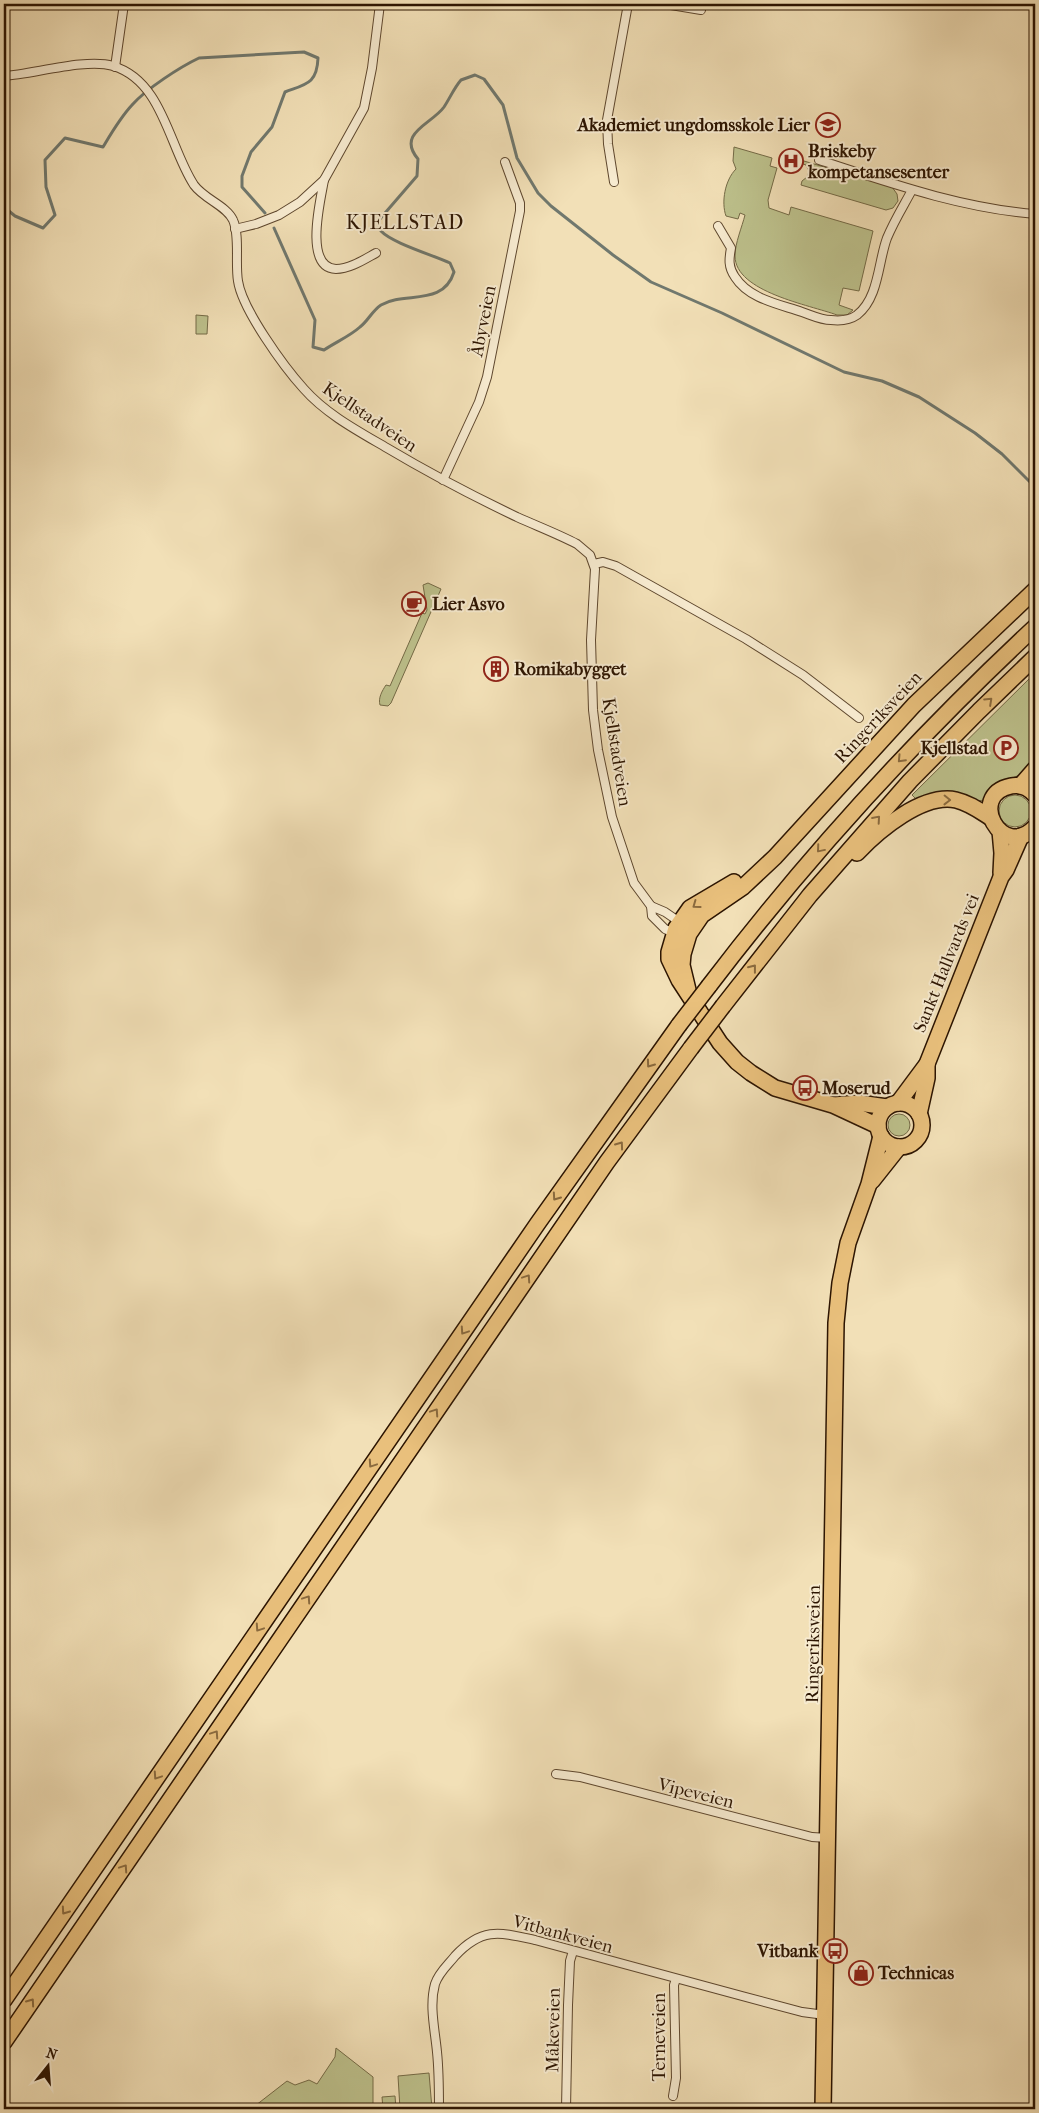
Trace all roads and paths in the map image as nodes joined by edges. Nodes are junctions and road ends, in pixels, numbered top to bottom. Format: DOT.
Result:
graph roads {
  1 [pos="124,4"];
  2 [pos="380,4"];
  3 [pos="628,4"];
  4 [pos="665,4"];
  5 [pos="701,10"];
  6 [pos="116,67"];
  7 [pos="4,76"];
  8 [pos="819,160"];
  9 [pos="505,162"];
  10 [pos="324,180"];
  11 [pos="614,182"];
  12 [pos="912,190"];
  13 [pos="1035,214"];
  14 [pos="718,226"];
  15 [pos="235,228"];
  16 [pos="376,253"];
  17 [pos="443,480"];
  18 [pos="594,564"];
  19 [pos="1035,590"];
  20 [pos="1035,627"];
  21 [pos="1035,657"];
  22 [pos="859,718"];
  23 [pos="1035,769"];
  24 [pos="1020,786"];
  25 [pos="1035,795"];
  26 [pos="991,818"];
  27 [pos="1035,827"];
  28 [pos="1000,831"];
  29 [pos="1021,836"];
  30 [pos="754,874"];
  31 [pos="1001,877"];
  32 [pos="810,895"];
  33 [pos="650,906"];
  34 [pos="676,928"];
  35 [pos="689,934"];
  36 [pos="689,994"];
  37 [pos="927,1064"];
  38 [pos="833,1105"];
  39 [pos="893,1105"];
  40 [pos="918,1114"];
  41 [pos="879,1131"];
  42 [pos="899,1147"];
  43 [pos="870,1184"];
  44 [pos="556,1774"];
  45 [pos="828,1838"];
  46 [pos="573,1951"];
  47 [pos="676,1978"];
  48 [pos="4,2000"];
  49 [pos="825,2015"];
  50 [pos="4,2042"];
  51 [pos="673,2096"];
  52 [pos="439,2109"];
  53 [pos="566,2109"];
  54 [pos="823,2109"];
  1 -- 6 [label="street"];
  2 -- 10 [label="street"];
  3 -- 11 [label="street"];
  4 -- 5 [label="street"];
  6 -- 7 [label="street"];
  6 -- 15 [label="street"];
  8 -- 12 [label="street"];
  9 -- 17 [label="street, Åbyveien"];
  10 -- 15 [label="street"];
  10 -- 16 [label="street"];
  12 -- 13 [label="street"];
  12 -- 14 [label="street"];
  15 -- 17 [label="street, Kjellstadveien"];
  17 -- 18 [label="street, Kjellstadveien"];
  18 -- 22 [label="street"];
  18 -- 33 [label="street, Kjellstadveien"];
  19 -- 30 [label="highway, Ringeriksveien"];
  20 -- 48 [label="highway, one-way, bridge"];
  32 -- 21 [label="highway, one-way"];
  23 -- 24 [label="highway"];
  24 -- 25 [label="highway"];
  24 -- 26 [label="highway"];
  26 -- 28 [label="highway"];
  32 -- 26 [label="highway, one-way"];
  27 -- 29 [label="highway"];
  28 -- 29 [label="highway"];
  28 -- 31 [label="highway, Sankt Hallvards vei"];
  29 -- 31 [label="highway, Sankt Hallvards vei"];
  30 -- 34 [label="highway, Ringeriksveien, one-way"];
  30 -- 35 [label="highway, Ringeriksveien"];
  31 -- 37 [label="highway, Sankt Hallvards vei"];
  50 -- 32 [label="highway, one-way, bridge"];
  33 -- 34 [label="street, Kjellstadveien"];
  33 -- 34 [label="street, Kjellstadveien"];
  34 -- 35 [label="street, Kjellstadveien"];
  34 -- 35 [label="street, Kjellstadveien"];
  34 -- 36 [label="highway, Ringeriksveien"];
  35 -- 36 [label="highway, Ringeriksveien"];
  36 -- 38 [label="highway, Ringeriksveien"];
  37 -- 39 [label="highway, Sankt Hallvards vei"];
  37 -- 40 [label="highway, Sankt Hallvards vei"];
  38 -- 39 [label="highway, Ringeriksveien"];
  38 -- 41 [label="highway, Ringeriksveien"];
  39 -- 40 [label="highway"];
  39 -- 41 [label="highway"];
  40 -- 42 [label="highway"];
  41 -- 42 [label="highway"];
  41 -- 43 [label="highway, Ringeriksveien"];
  42 -- 43 [label="highway, Ringeriksveien"];
  43 -- 45 [label="highway, Ringeriksveien"];
  44 -- 45 [label="street, Vipeveien"];
  45 -- 49 [label="highway, Ringeriksveien"];
  46 -- 47 [label="street, Vitbankveien"];
  46 -- 52 [label="street, Vitbankveien"];
  46 -- 53 [label="street, Måkeveien"];
  47 -- 49 [label="street, Vitbankveien"];
  47 -- 51 [label="street, Terneveien"];
  49 -- 54 [label="highway, Ringeriksveien"];
}
